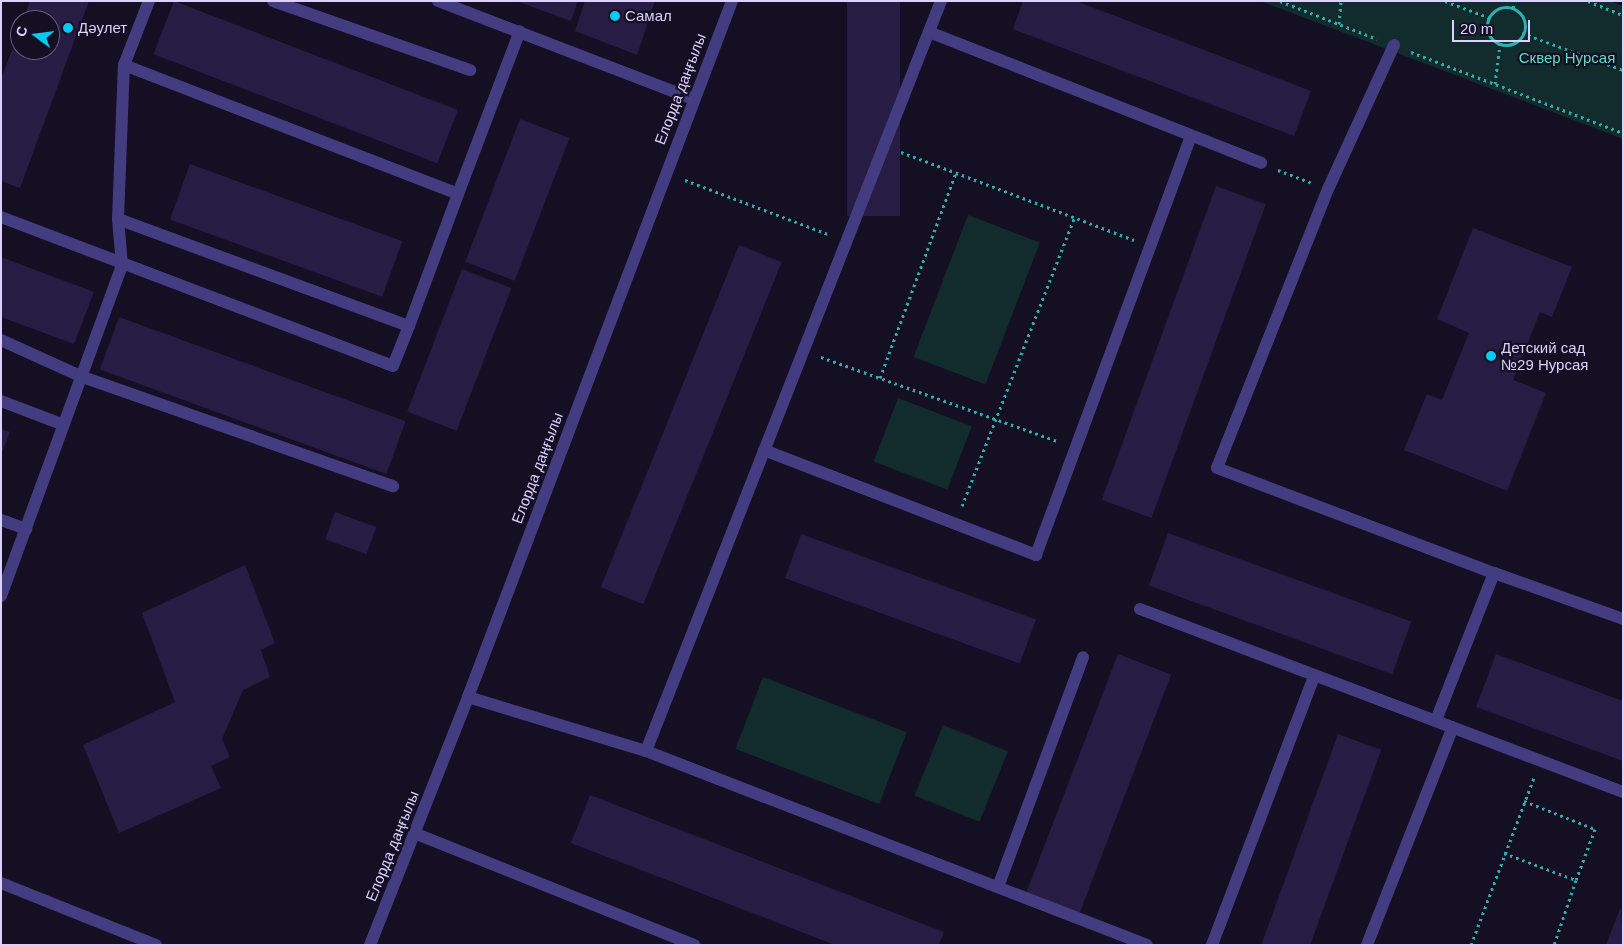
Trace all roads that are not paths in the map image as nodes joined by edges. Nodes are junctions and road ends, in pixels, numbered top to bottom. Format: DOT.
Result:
graph roads {
  1 [pos="149,1"];
  2 [pos="273,1"];
  3 [pos="438,1"];
  4 [pos="732,1"];
  5 [pos="941,1"];
  6 [pos="520,31"];
  7 [pos="929,32"];
  8 [pos="1394,45"];
  9 [pos="124,65"];
  10 [pos="470,70"];
  11 [pos="693,99"];
  12 [pos="1191,136"];
  13 [pos="1261,163"];
  14 [pos="458,194"];
  15 [pos="1,217"];
  16 [pos="118,219"];
  17 [pos="122,265"];
  18 [pos="409,326"];
  19 [pos="1,340"];
  20 [pos="80,376"];
  21 [pos="1,400"];
  22 [pos="64,425"];
  23 [pos="764,450"];
  24 [pos="393,486"];
  25 [pos="1,520"];
  26 [pos="26,529"];
  27 [pos="1494,573"];
  28 [pos="1,596"];
  29 [pos="1140,609"];
  30 [pos="1623,619"];
  31 [pos="1083,657"];
  32 [pos="1314,676"];
  33 [pos="468,697"];
  34 [pos="1436,720"];
  35 [pos="1453,727"];
  36 [pos="646,751"];
  37 [pos="1623,792"];
  38 [pos="414,834"];
  39 [pos="1,883"];
  40 [pos="998,887"];
  41 [pos="156,945"];
  42 [pos="370,945"];
  43 [pos="694,945"];
  44 [pos="1147,945"];
  45 [pos="1212,945"];
  46 [pos="1367,945"];
  1 -- 9 [label="street"];
  2 -- 10 [label="street"];
  3 -- 6 [label="street"];
  4 -- 11 [label="street, Елорда даңғылы"];
  5 -- 7 [label="street"];
  6 -- 11 [label="street"];
  6 -- 14 [label="street"];
  7 -- 12 [label="street"];
  7 -- 23 [label="street"];
  8 -- 27 [label="street"];
  9 -- 14 [label="street"];
  9 -- 16 [label="street"];
  11 -- 33 [label="street, Елорда даңғылы"];
  12 -- 13 [label="street"];
  12 -- 23 [label="street"];
  14 -- 18 [label="street"];
  15 -- 17 [label="street"];
  16 -- 17 [label="street"];
  16 -- 18 [label="street"];
  17 -- 18 [label="street"];
  17 -- 20 [label="street"];
  19 -- 20 [label="street"];
  20 -- 22 [label="street"];
  20 -- 24 [label="street"];
  21 -- 22 [label="street"];
  22 -- 26 [label="street"];
  23 -- 36 [label="street"];
  25 -- 26 [label="street"];
  26 -- 28 [label="street"];
  27 -- 30 [label="street"];
  27 -- 34 [label="street"];
  29 -- 32 [label="street"];
  31 -- 40 [label="street"];
  32 -- 34 [label="street"];
  32 -- 45 [label="street"];
  33 -- 36 [label="street"];
  33 -- 38 [label="street, Елорда даңғылы"];
  34 -- 35 [label="street"];
  35 -- 37 [label="street"];
  35 -- 46 [label="street"];
  36 -- 40 [label="street"];
  38 -- 42 [label="street, Елорда даңғылы"];
  38 -- 43 [label="street"];
  39 -- 41 [label="street"];
  40 -- 44 [label="street"];
}
